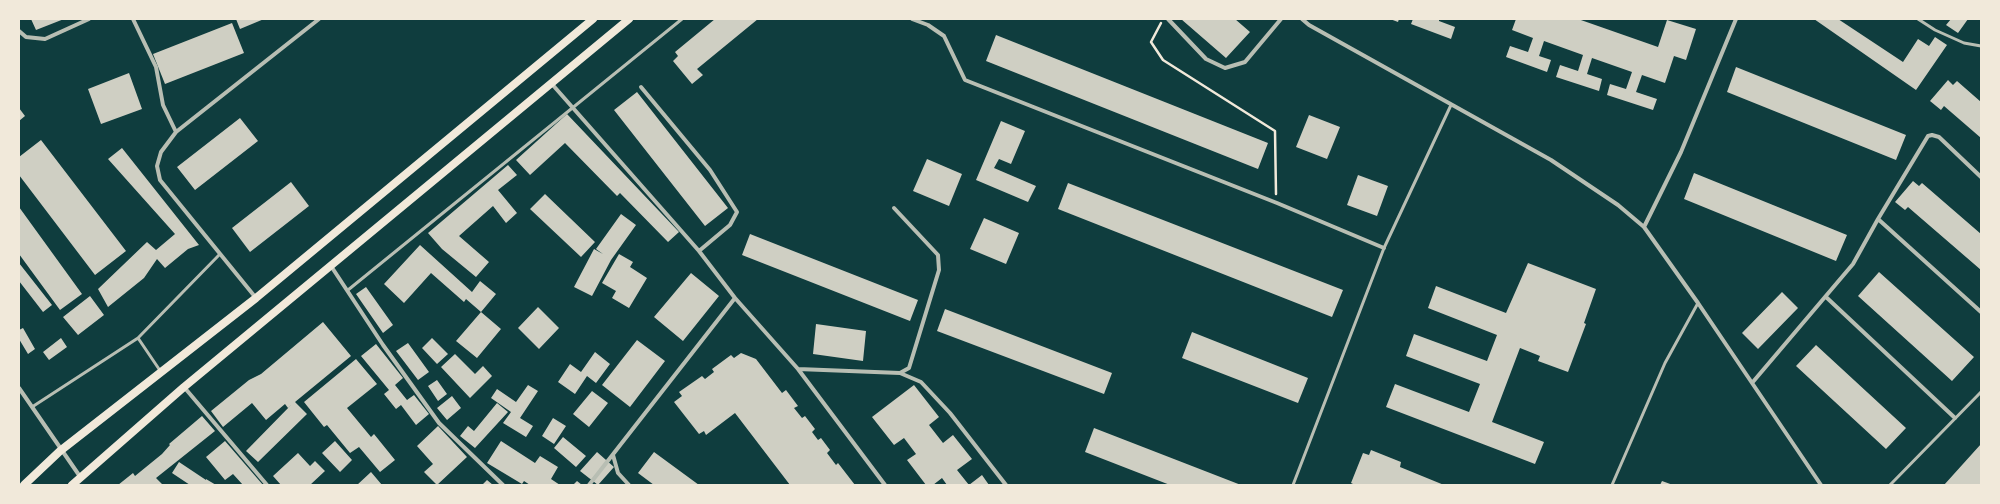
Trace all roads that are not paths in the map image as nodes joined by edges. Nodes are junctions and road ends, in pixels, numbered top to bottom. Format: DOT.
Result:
graph roads {
  1 [pos="90,19"];
  2 [pos="132,19"];
  3 [pos="319,19"];
  4 [pos="593,19"];
  5 [pos="629,19"];
  6 [pos="682,19"];
  7 [pos="912,19"];
  8 [pos="1168,19"];
  9 [pos="1281,19"];
  10 [pos="1302,19"];
  11 [pos="1736,19"];
  12 [pos="1918,19"];
  13 [pos="19,31"];
  14 [pos="1981,46"];
  15 [pos="551,83"];
  16 [pos="641,87"];
  17 [pos="1451,105"];
  18 [pos="572,108"];
  19 [pos="176,132"];
  20 [pos="1981,177"];
  21 [pos="894,208"];
  22 [pos="1878,219"];
  23 [pos="1644,227"];
  24 [pos="1384,248"];
  25 [pos="699,251"];
  26 [pos="220,254"];
  27 [pos="331,265"];
  28 [pos="348,290"];
  29 [pos="1826,297"];
  30 [pos="256,298"];
  31 [pos="735,298"];
  32 [pos="1698,303"];
  33 [pos="1981,312"];
  34 [pos="138,338"];
  35 [pos="798,369"];
  36 [pos="161,372"];
  37 [pos="900,373"];
  38 [pos="1752,383"];
  39 [pos="184,387"];
  40 [pos="19,388"];
  41 [pos="1981,392"];
  42 [pos="32,407"];
  43 [pos="1955,418"];
  44 [pos="60,450"];
  45 [pos="613,455"];
  46 [pos="81,478"];
  47 [pos="24,485"];
  48 [pos="72,485"];
  49 [pos="267,485"];
  50 [pos="503,485"];
  51 [pos="589,485"];
  52 [pos="629,485"];
  53 [pos="885,485"];
  54 [pos="1006,485"];
  55 [pos="1293,485"];
  56 [pos="1612,485"];
  57 [pos="1821,485"];
  58 [pos="1890,485"];
  1 -- 13 [label="street"];
  2 -- 19 [label="street"];
  3 -- 19 [label="street"];
  4 -- 30 [label="main road"];
  5 -- 15 [label="main road"];
  6 -- 18 [label="lane"];
  7 -- 24 [label="street"];
  8 -- 9 [label="street"];
  10 -- 17 [label="street"];
  11 -- 23 [label="street"];
  12 -- 14 [label="lane"];
  15 -- 18 [label="street"];
  15 -- 27 [label="main road"];
  16 -- 25 [label="street"];
  17 -- 23 [label="street"];
  17 -- 24 [label="lane"];
  18 -- 25 [label="street"];
  18 -- 28 [label="lane"];
  19 -- 26 [label="street"];
  20 -- 22 [label="street"];
  21 -- 37 [label="street"];
  22 -- 29 [label="street"];
  22 -- 33 [label="street"];
  23 -- 32 [label="street"];
  24 -- 55 [label="lane"];
  25 -- 31 [label="street"];
  26 -- 30 [label="street"];
  26 -- 34 [label="lane"];
  27 -- 28 [label="street"];
  27 -- 39 [label="main road"];
  28 -- 50 [label="street"];
  29 -- 38 [label="street"];
  29 -- 43 [label="street"];
  30 -- 36 [label="main road"];
  31 -- 35 [label="street"];
  31 -- 45 [label="street"];
  32 -- 38 [label="street"];
  32 -- 56 [label="lane"];
  34 -- 36 [label="lane"];
  34 -- 42 [label="lane"];
  35 -- 37 [label="street"];
  35 -- 53 [label="street"];
  36 -- 44 [label="main road"];
  37 -- 54 [label="street"];
  38 -- 57 [label="street"];
  39 -- 46 [label="main road"];
  39 -- 49 [label="street"];
  40 -- 42 [label="street"];
  41 -- 43 [label="lane"];
  42 -- 44 [label="street"];
  43 -- 58 [label="lane"];
  44 -- 46 [label="street"];
  44 -- 47 [label="main road"];
  45 -- 51 [label="street"];
  45 -- 52 [label="street"];
  46 -- 48 [label="main road"];
}
